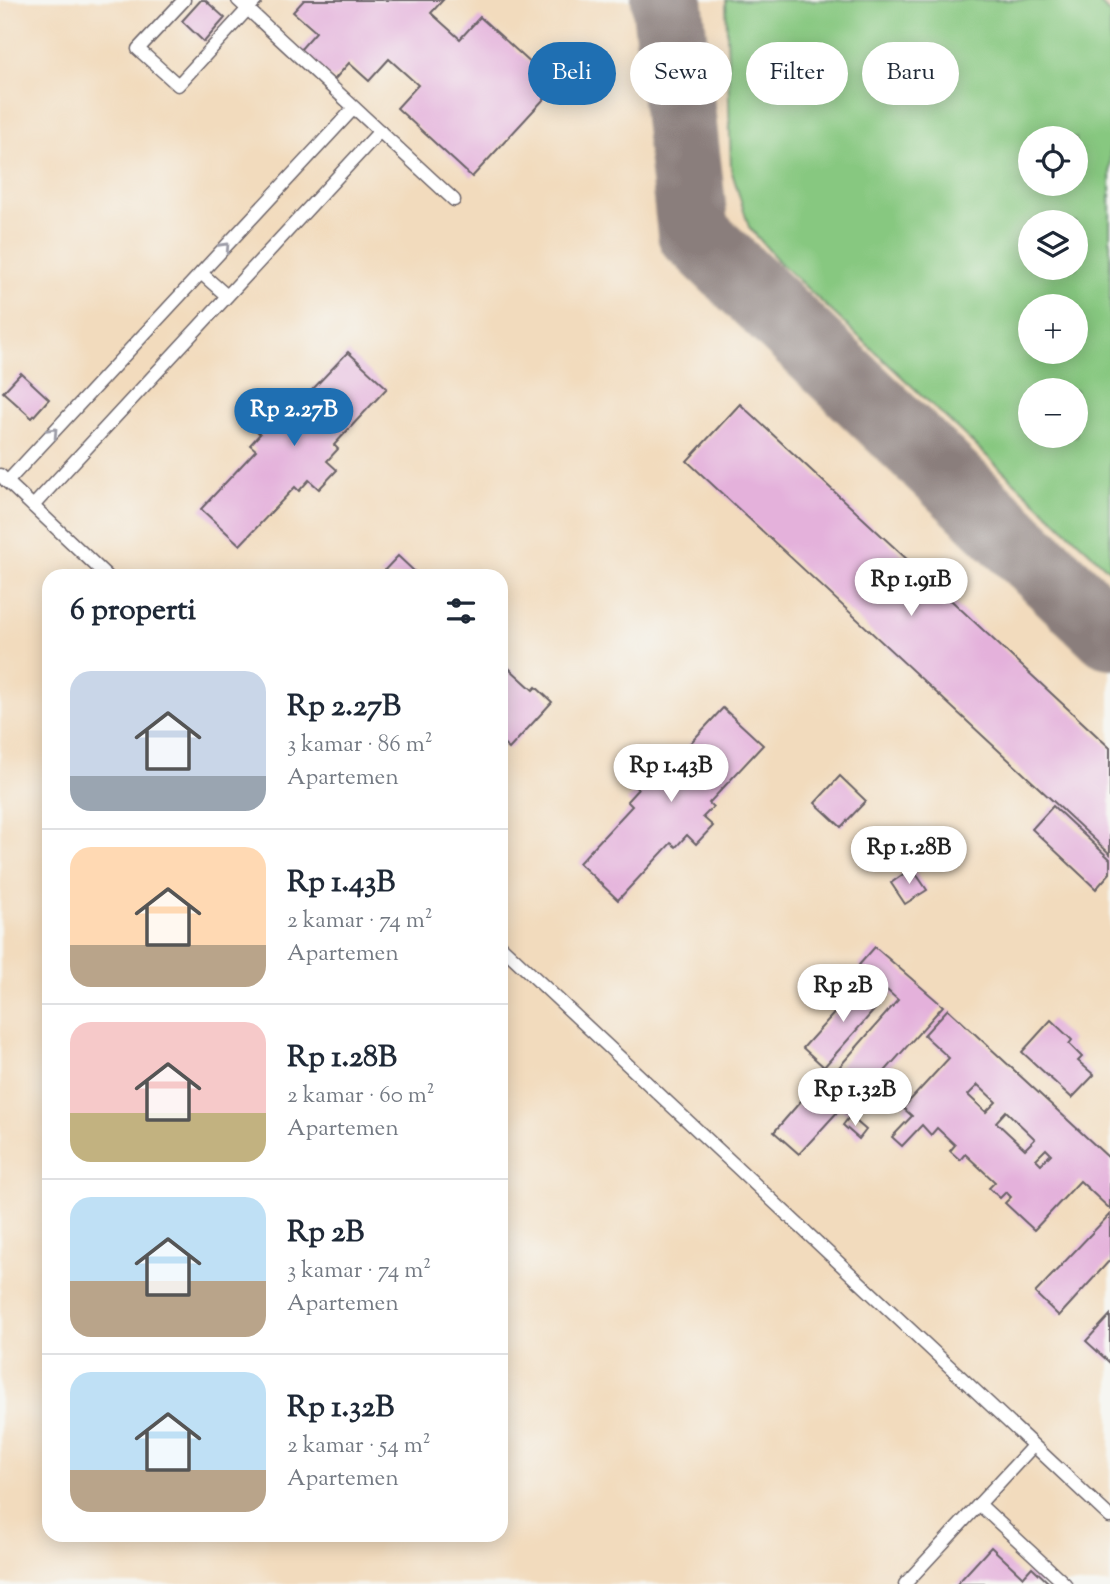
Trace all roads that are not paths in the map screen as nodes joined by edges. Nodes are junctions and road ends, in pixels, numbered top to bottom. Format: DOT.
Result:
graph roads {
  1 [pos="184,0"];
  2 [pos="247,3"];
  3 [pos="354,108"];
  4 [pos="380,131"];
  5 [pos="454,200"];
  6 [pos="201,273"];
  7 [pos="227,296"];
  8 [pos="4,479"];
  9 [pos="33,506"];
  10 [pos="100,569"];
  11 [pos="508,953"];
  12 [pos="1033,1446"];
  13 [pos="979,1504"];
  14 [pos="1110,1517"];
  15 [pos="905,1584"];
  16 [pos="1065,1584"];
  1 -- 2 [label="lane"];
  2 -- 3 [label="lane"];
  3 -- 4 [label="lane"];
  6 -- 3 [label="lane, one-way"];
  4 -- 5 [label="lane"];
  4 -- 7 [label="lane"];
  6 -- 7 [label="lane"];
  8 -- 6 [label="lane, one-way"];
  7 -- 9 [label="lane"];
  8 -- 9 [label="lane"];
  9 -- 10 [label="lane"];
  11 -- 12 [label="lane"];
  12 -- 13 [label="lane"];
  12 -- 14 [label="lane"];
  13 -- 15 [label="lane"];
  13 -- 16 [label="lane"];
}
